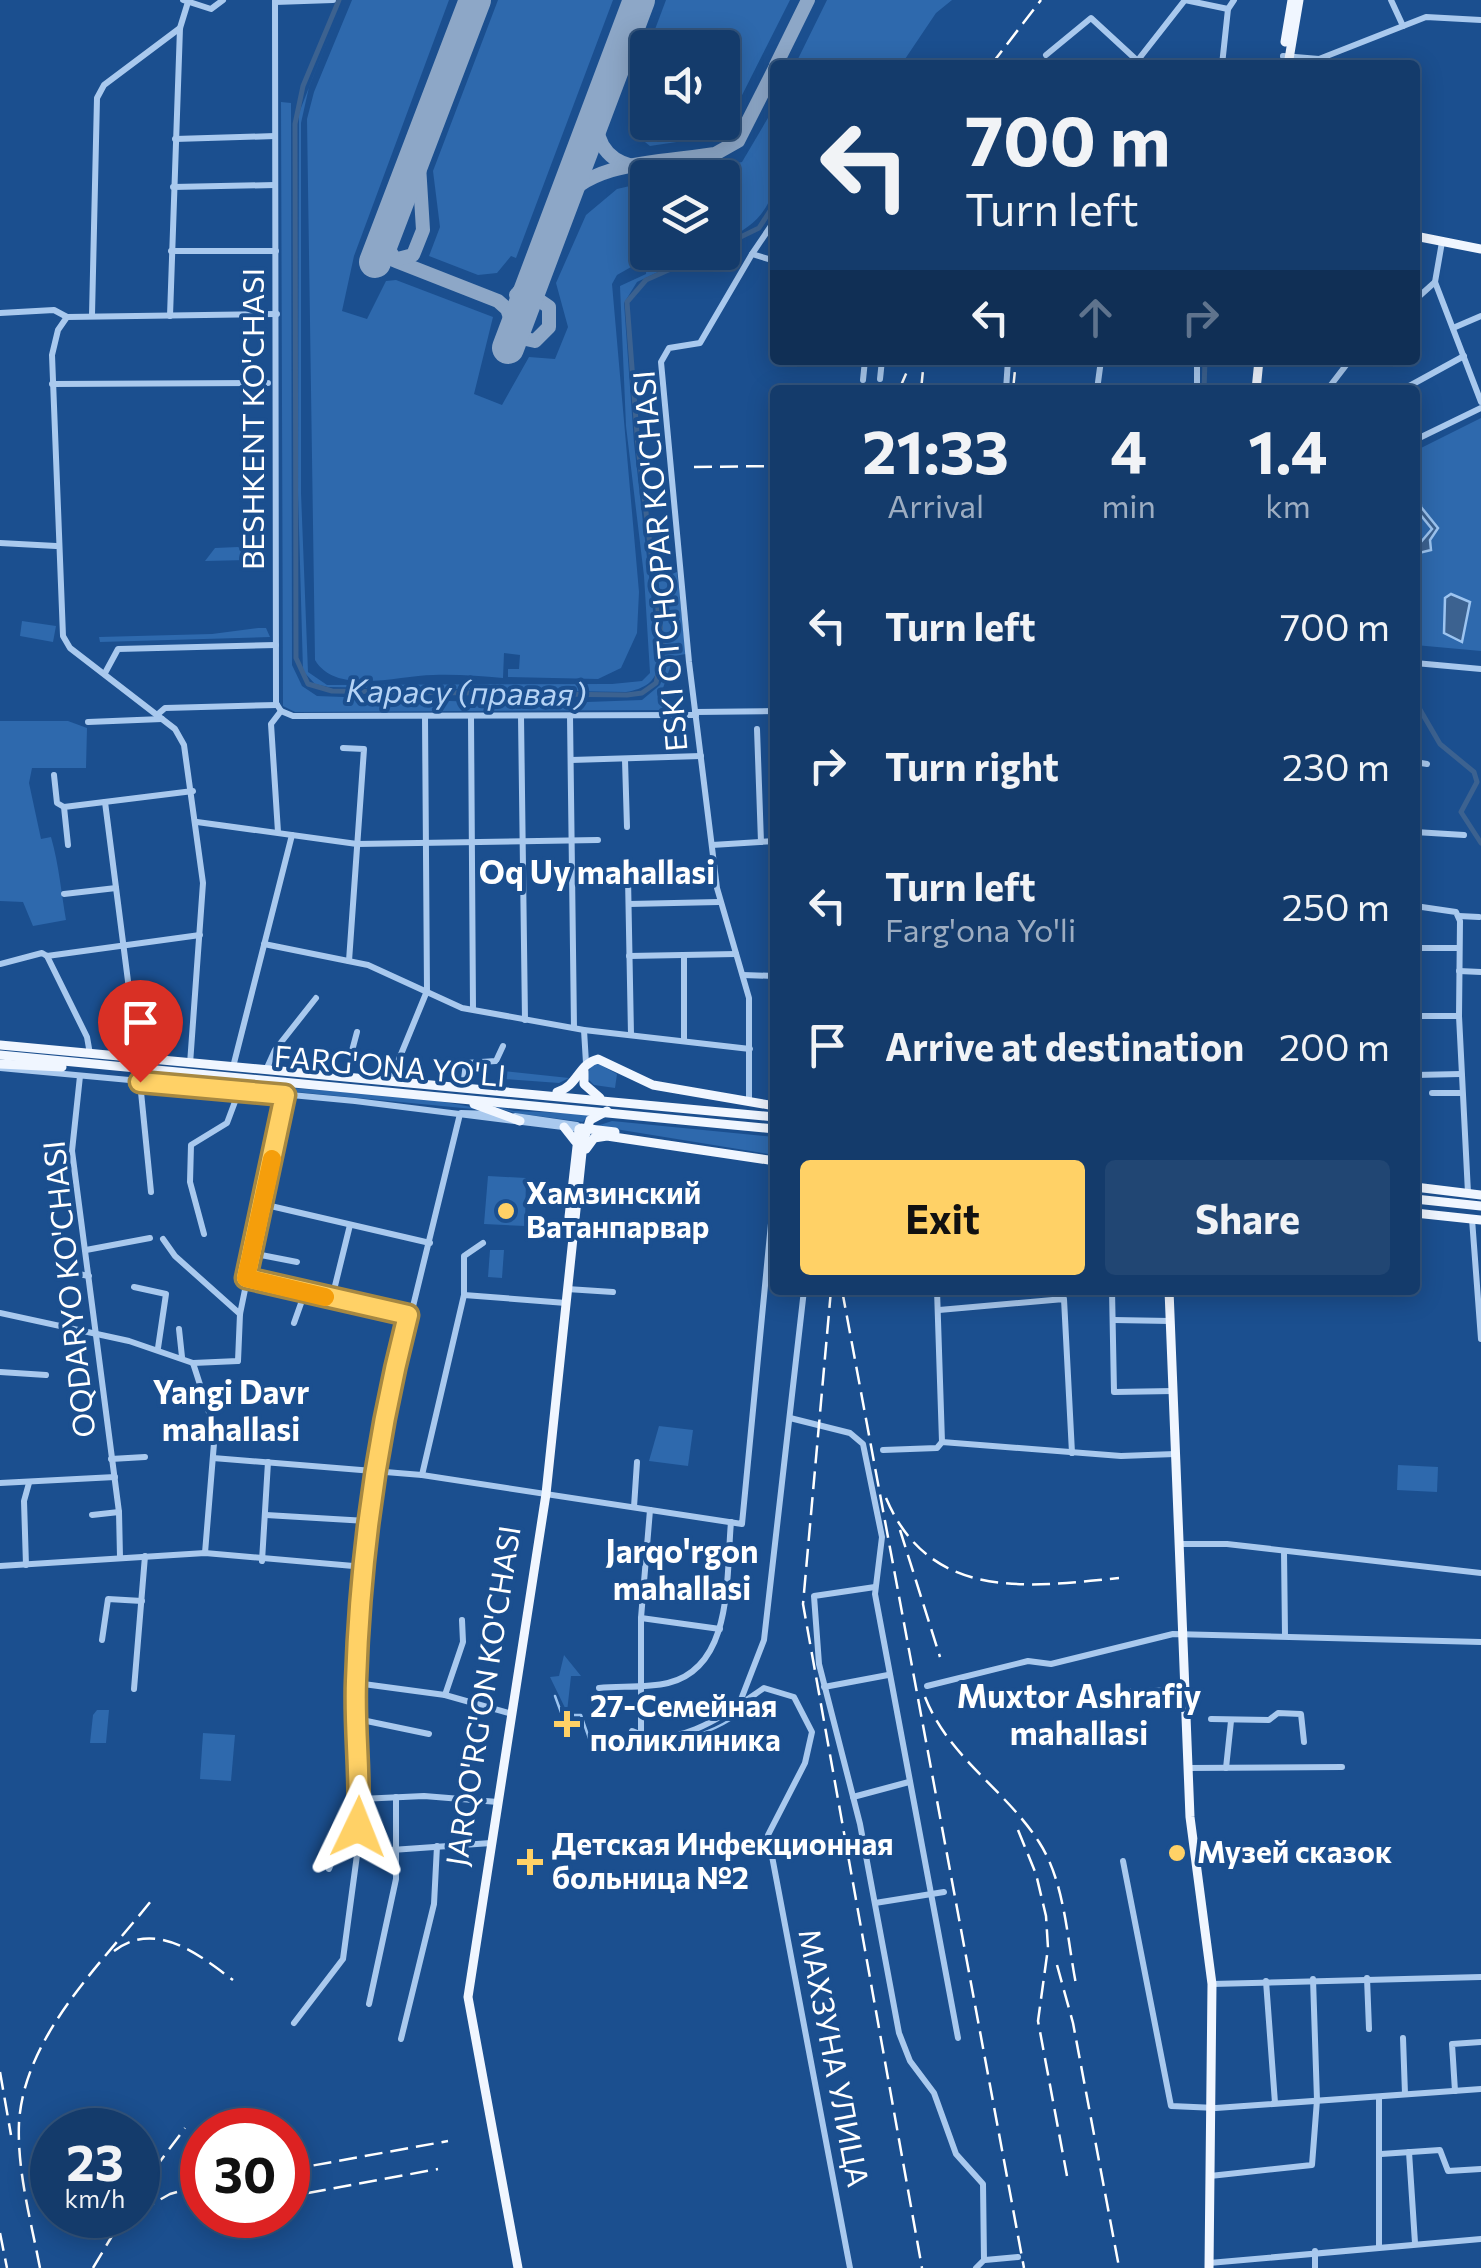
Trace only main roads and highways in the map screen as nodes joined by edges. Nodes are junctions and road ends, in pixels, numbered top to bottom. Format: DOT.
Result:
graph roads {
  1 [pos="1295,0"];
  2 [pos="1286,60"];
  3 [pos="1420,237"];
  4 [pos="1481,249"];
  5 [pos="0,1045"];
  6 [pos="0,1055"];
  7 [pos="586,1064"];
  8 [pos="0,1066"];
  9 [pos="110,1067"];
  10 [pos="422,1094"];
  11 [pos="544,1094"];
  12 [pos="604,1099"];
  13 [pos="770,1105"];
  14 [pos="632,1108"];
  15 [pos="607,1111"];
  16 [pos="770,1117"];
  17 [pos="520,1121"];
  18 [pos="564,1127"];
  19 [pos="770,1128"];
  20 [pos="583,1129"];
  21 [pos="607,1136"];
  22 [pos="576,1143"];
  23 [pos="683,1148"];
  24 [pos="582,1156"];
  25 [pos="770,1160"];
  26 [pos="1420,1188"];
  27 [pos="1481,1194"];
  28 [pos="1420,1200"];
  29 [pos="1481,1206"];
  30 [pos="1420,1214"];
  31 [pos="1476,1220"];
  32 [pos="1169,1295"];
  33 [pos="563,1303"];
  34 [pos="1209,2265"];
  35 [pos="516,2268"];
  1 -- 2 [label="main road"];
  3 -- 4 [label="main road"];
  5 -- 11 [label="main road, FARG'ONA YO'LI"];
  6 -- 9 [label="main road, FARG'ONA YO'LI"];
  7 -- 11 [label="main road"];
  7 -- 12 [label="main road"];
  7 -- 13 [label="main road"];
  8 -- 9 [label="main road"];
  9 -- 10 [label="main road, FARG'ONA YO'LI"];
  10 -- 15 [label="main road, FARG'ONA YO'LI"];
  10 -- 17 [label="main road"];
  11 -- 12 [label="main road, FARG'ONA YO'LI"];
  12 -- 14 [label="main road, FARG'ONA YO'LI"];
  14 -- 15 [label="main road, FARG'ONA YO'LI"];
  14 -- 16 [label="main road, FARG'ONA YO'LI"];
  14 -- 19 [label="main road, FARG'ONA YO'LI"];
  15 -- 20 [label="main road"];
  18 -- 22 [label="main road"];
  20 -- 21 [label="main road, FARG'ONA YO'LI"];
  20 -- 22 [label="main road, JARQO'RG'ON KO'CHASI"];
  20 -- 23 [label="main road"];
  20 -- 24 [label="main road, JARQO'RG'ON KO'CHASI"];
  21 -- 23 [label="main road, FARG'ONA YO'LI"];
  21 -- 24 [label="main road"];
  22 -- 33 [label="main road, JARQO'RG'ON KO'CHASI"];
  23 -- 25 [label="main road"];
  24 -- 33 [label="main road, JARQO'RG'ON KO'CHASI"];
  26 -- 27 [label="main road"];
  28 -- 29 [label="main road"];
  30 -- 31 [label="main road"];
  32 -- 34 [label="main road"];
  33 -- 35 [label="main road, JARQO'RG'ON KO'CHASI"];
}
